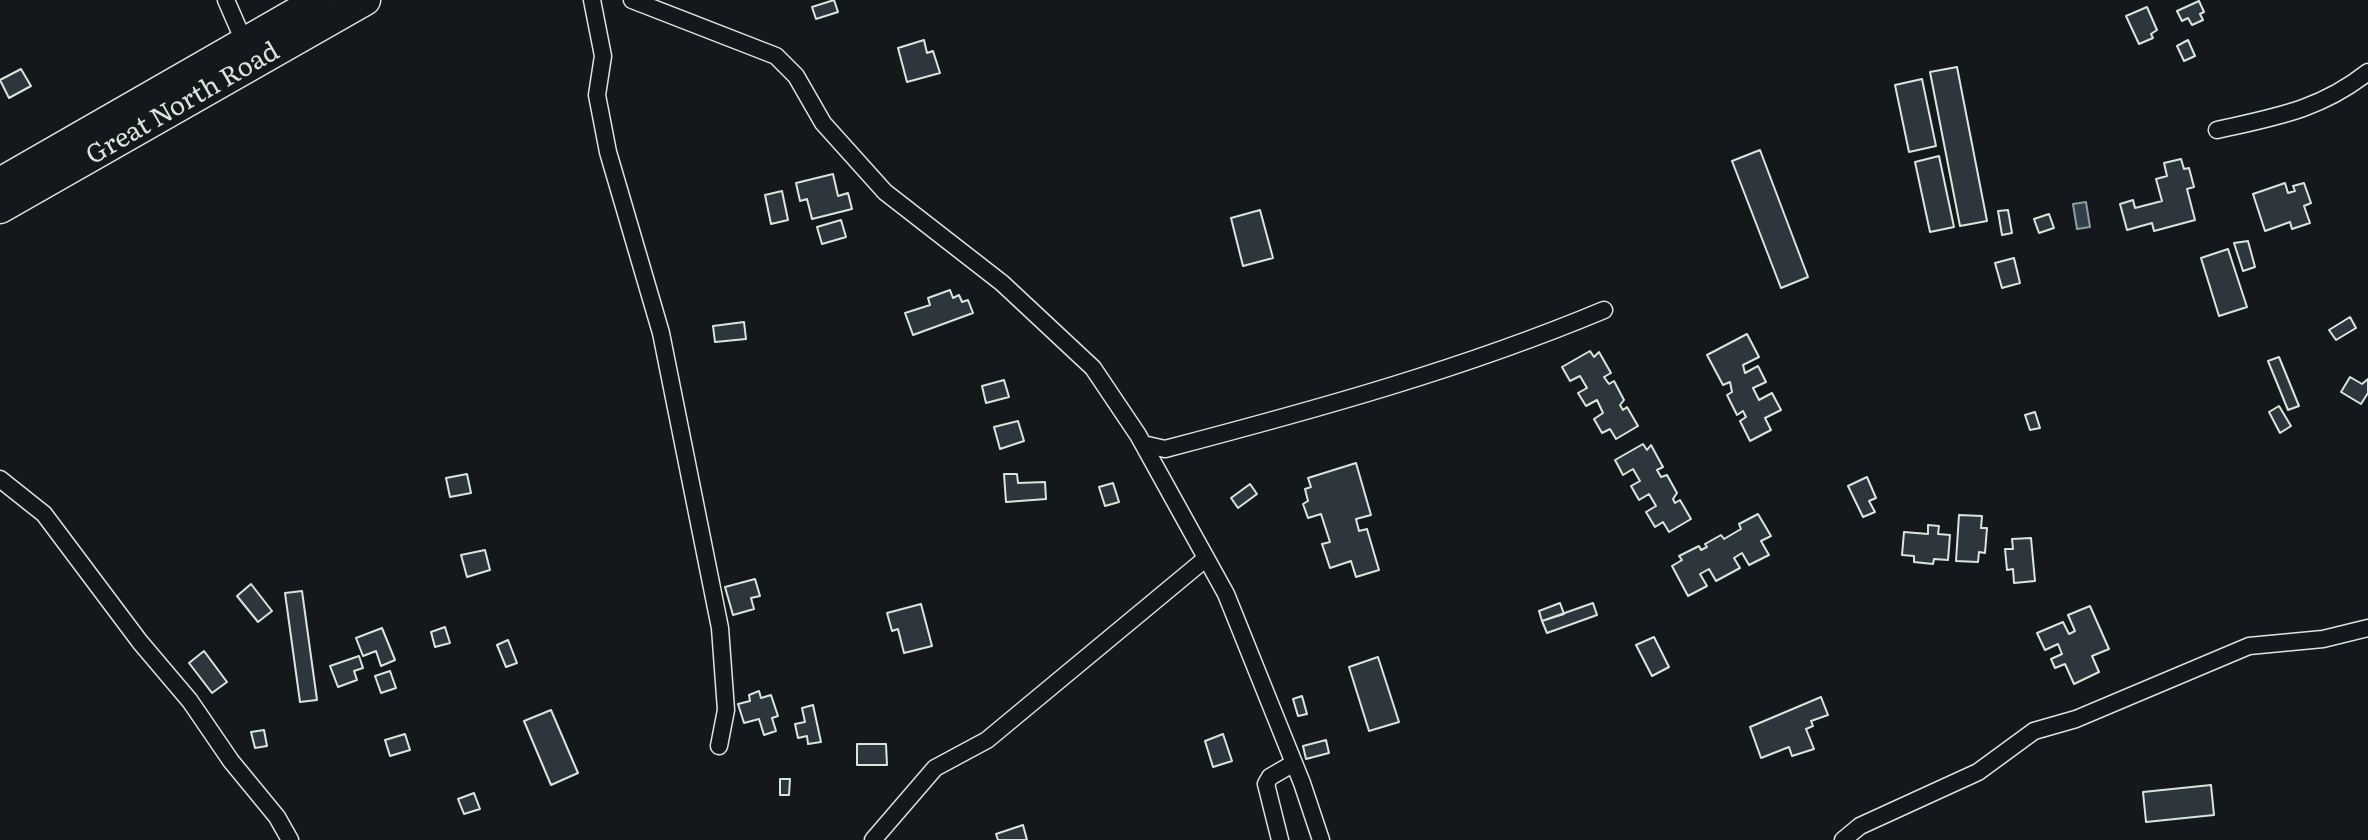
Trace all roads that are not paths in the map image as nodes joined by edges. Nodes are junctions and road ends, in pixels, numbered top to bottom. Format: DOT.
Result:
graph roads {
  1 [pos="226,0"];
  2 [pos="319,0"];
  3 [pos="365,0"];
  4 [pos="592,0"];
  5 [pos="632,0"];
  6 [pos="249,53"];
  7 [pos="2368,72"];
  8 [pos="2217,130"];
  9 [pos="0,183"];
  10 [pos="0,208"];
  11 [pos="1604,310"];
  12 [pos="1143,444"];
  13 [pos="0,479"];
  14 [pos="1204,560"];
  15 [pos="2368,628"];
  16 [pos="719,746"];
  17 [pos="1294,763"];
  18 [pos="290,840"];
  19 [pos="873,840"];
  20 [pos="1280,840"];
  21 [pos="1321,840"];
  22 [pos="1843,840"];
  1 -- 6 [label="street"];
  2 -- 6 [label="highway, Great North Road"];
  3 -- 6 [label="highway, Great North Road"];
  4 -- 16 [label="street"];
  5 -- 12 [label="street"];
  6 -- 9 [label="highway, Great North Road"];
  6 -- 10 [label="highway, Great North Road"];
  7 -- 8 [label="street"];
  11 -- 12 [label="street"];
  12 -- 14 [label="street"];
  13 -- 18 [label="street"];
  14 -- 17 [label="street"];
  14 -- 19 [label="street"];
  15 -- 22 [label="street"];
  17 -- 20 [label="street"];
  17 -- 21 [label="street"];
}
